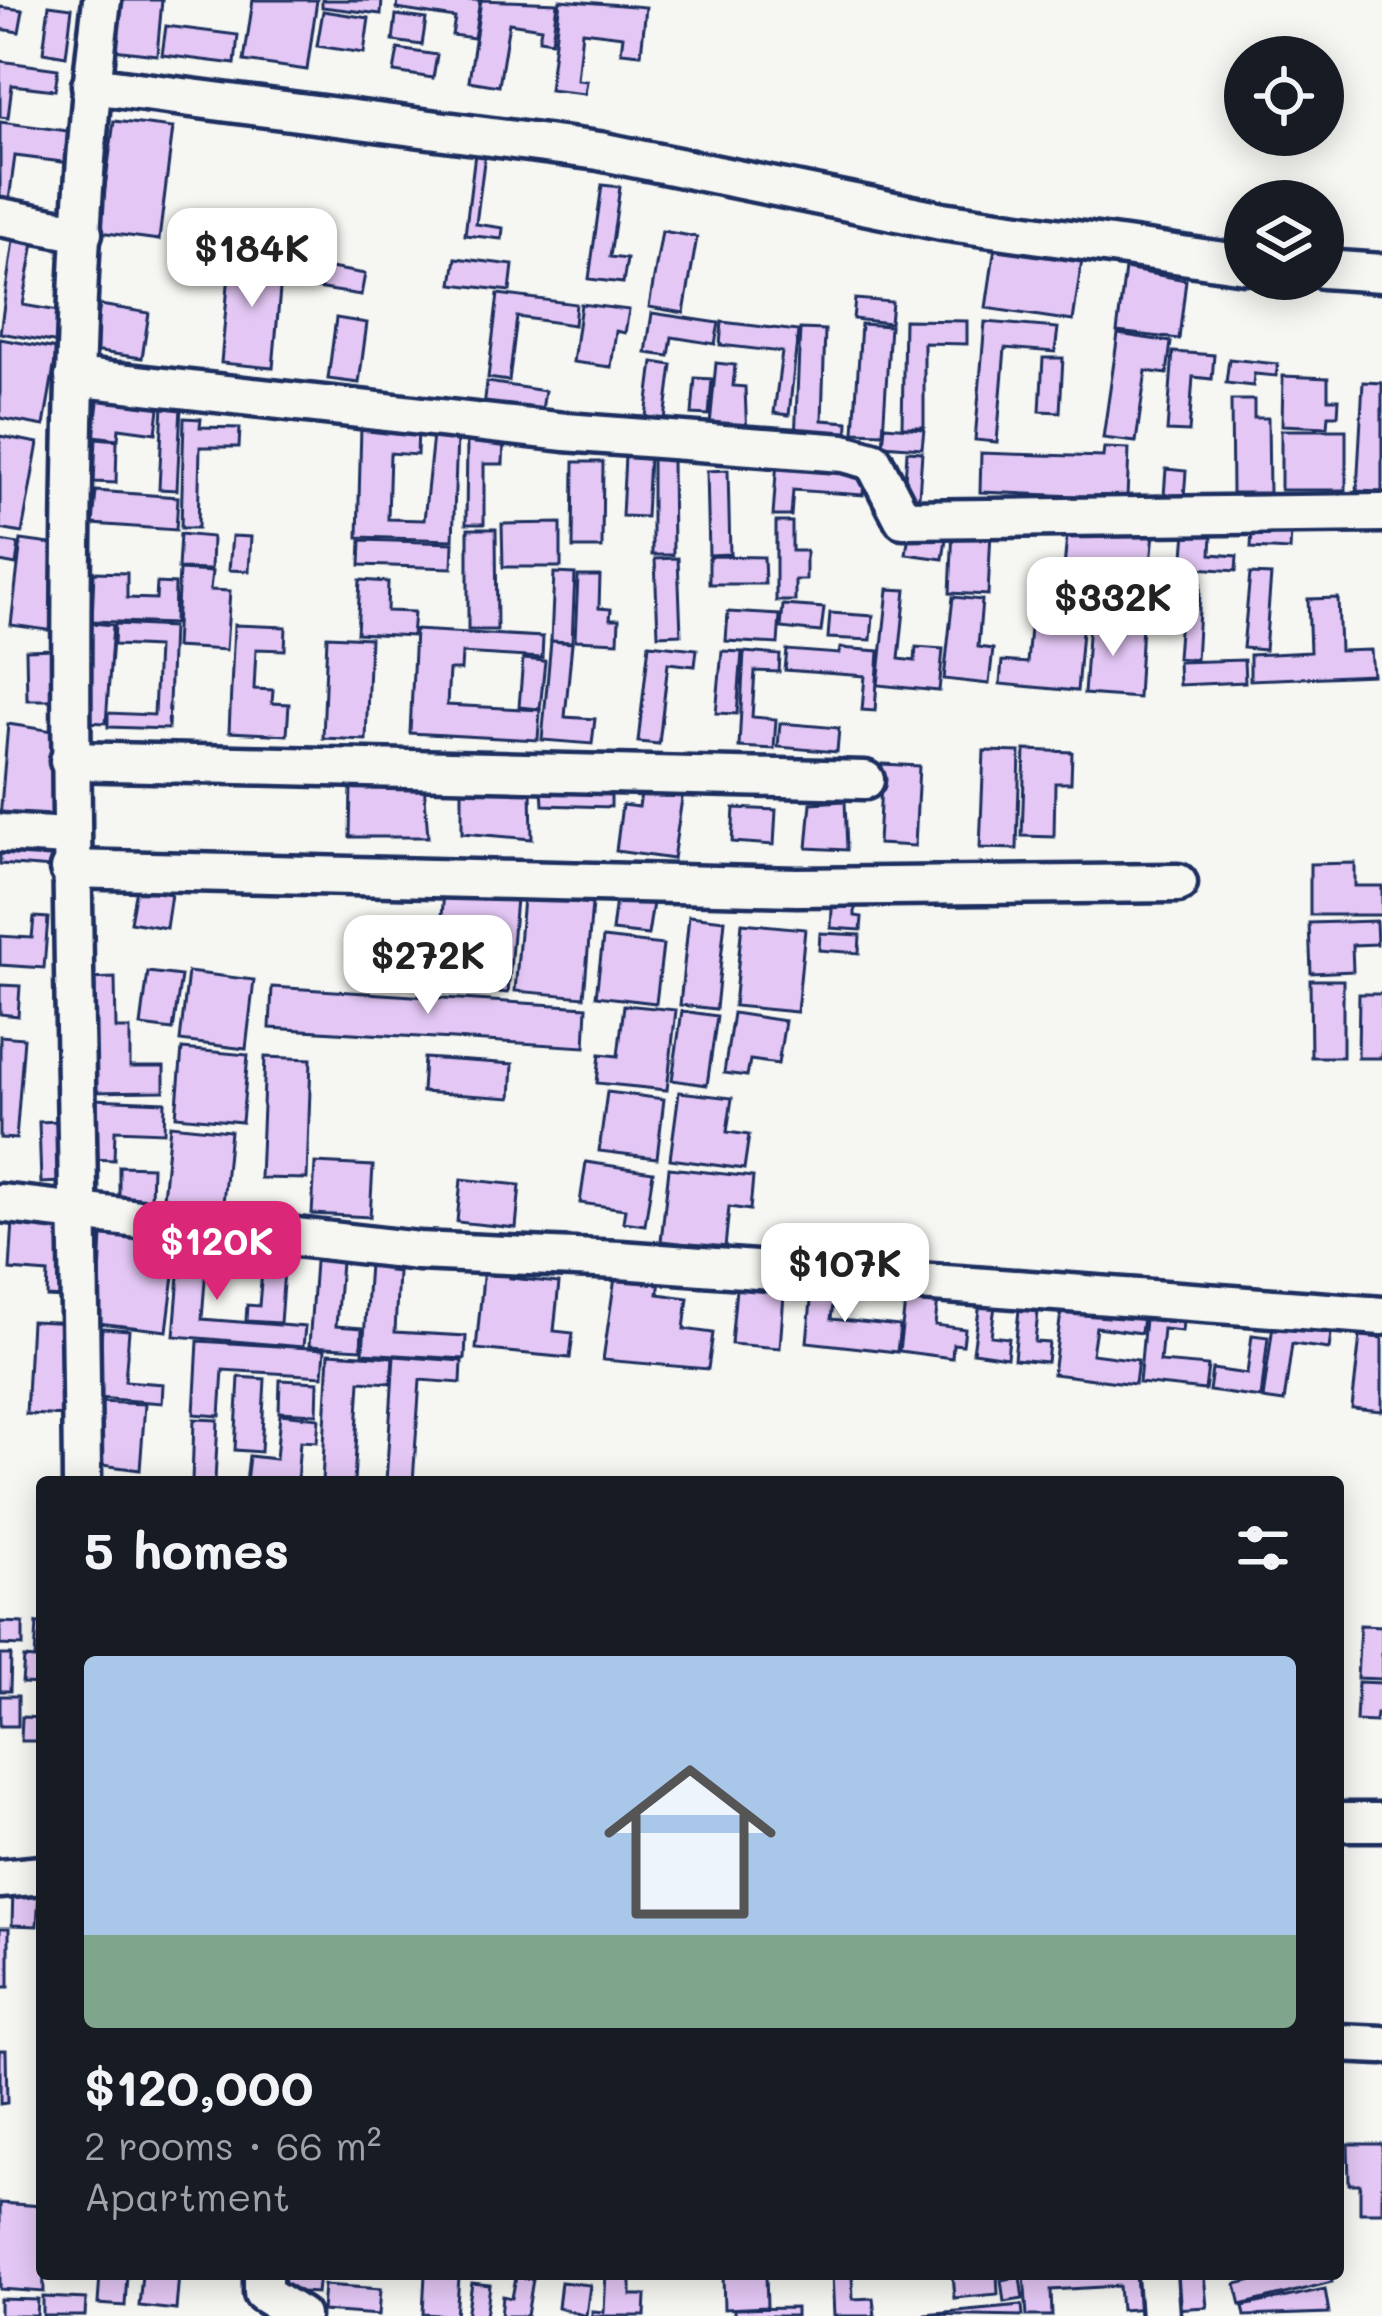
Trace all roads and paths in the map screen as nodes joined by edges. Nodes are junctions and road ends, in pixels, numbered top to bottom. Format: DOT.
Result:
graph roads {
  1 [pos="102,0"];
  2 [pos="91,85"];
  3 [pos="0,217"];
  4 [pos="83,233"];
  5 [pos="1224,261"];
  6 [pos="1344,270"];
  7 [pos="1382,273"];
  8 [pos="74,377"];
  9 [pos="1382,513"];
  10 [pos="69,761"];
  11 [pos="865,780"];
  12 [pos="0,833"];
  13 [pos="69,853"];
  14 [pos="1178,884"];
  15 [pos="0,1204"];
  16 [pos="80,1217"];
  17 [pos="1382,1316"];
  18 [pos="82,1476"];
  19 [pos="1344,1822"];
  20 [pos="1382,1822"];
  21 [pos="36,1876"];
  22 [pos="0,1879"];
  23 [pos="1344,2043"];
  24 [pos="1382,2045"];
  25 [pos="263,2280"];
  26 [pos="1157,2280"];
  27 [pos="300,2316"];
  28 [pos="1160,2316"];
  1 -- 2 [label="street"];
  2 -- 4 [label="street"];
  2 -- 5 [label="street"];
  3 -- 4 [label="street"];
  4 -- 8 [label="street"];
  6 -- 7 [label="street"];
  8 -- 9 [label="street"];
  8 -- 10 [label="street"];
  10 -- 11 [label="street"];
  10 -- 13 [label="street"];
  12 -- 13 [label="street"];
  13 -- 14 [label="street"];
  13 -- 16 [label="street"];
  15 -- 16 [label="street"];
  16 -- 17 [label="street"];
  16 -- 18 [label="street"];
  19 -- 20 [label="street"];
  21 -- 22 [label="street"];
  23 -- 24 [label="street"];
  25 -- 27 [label="street"];
  26 -- 28 [label="street"];
}
